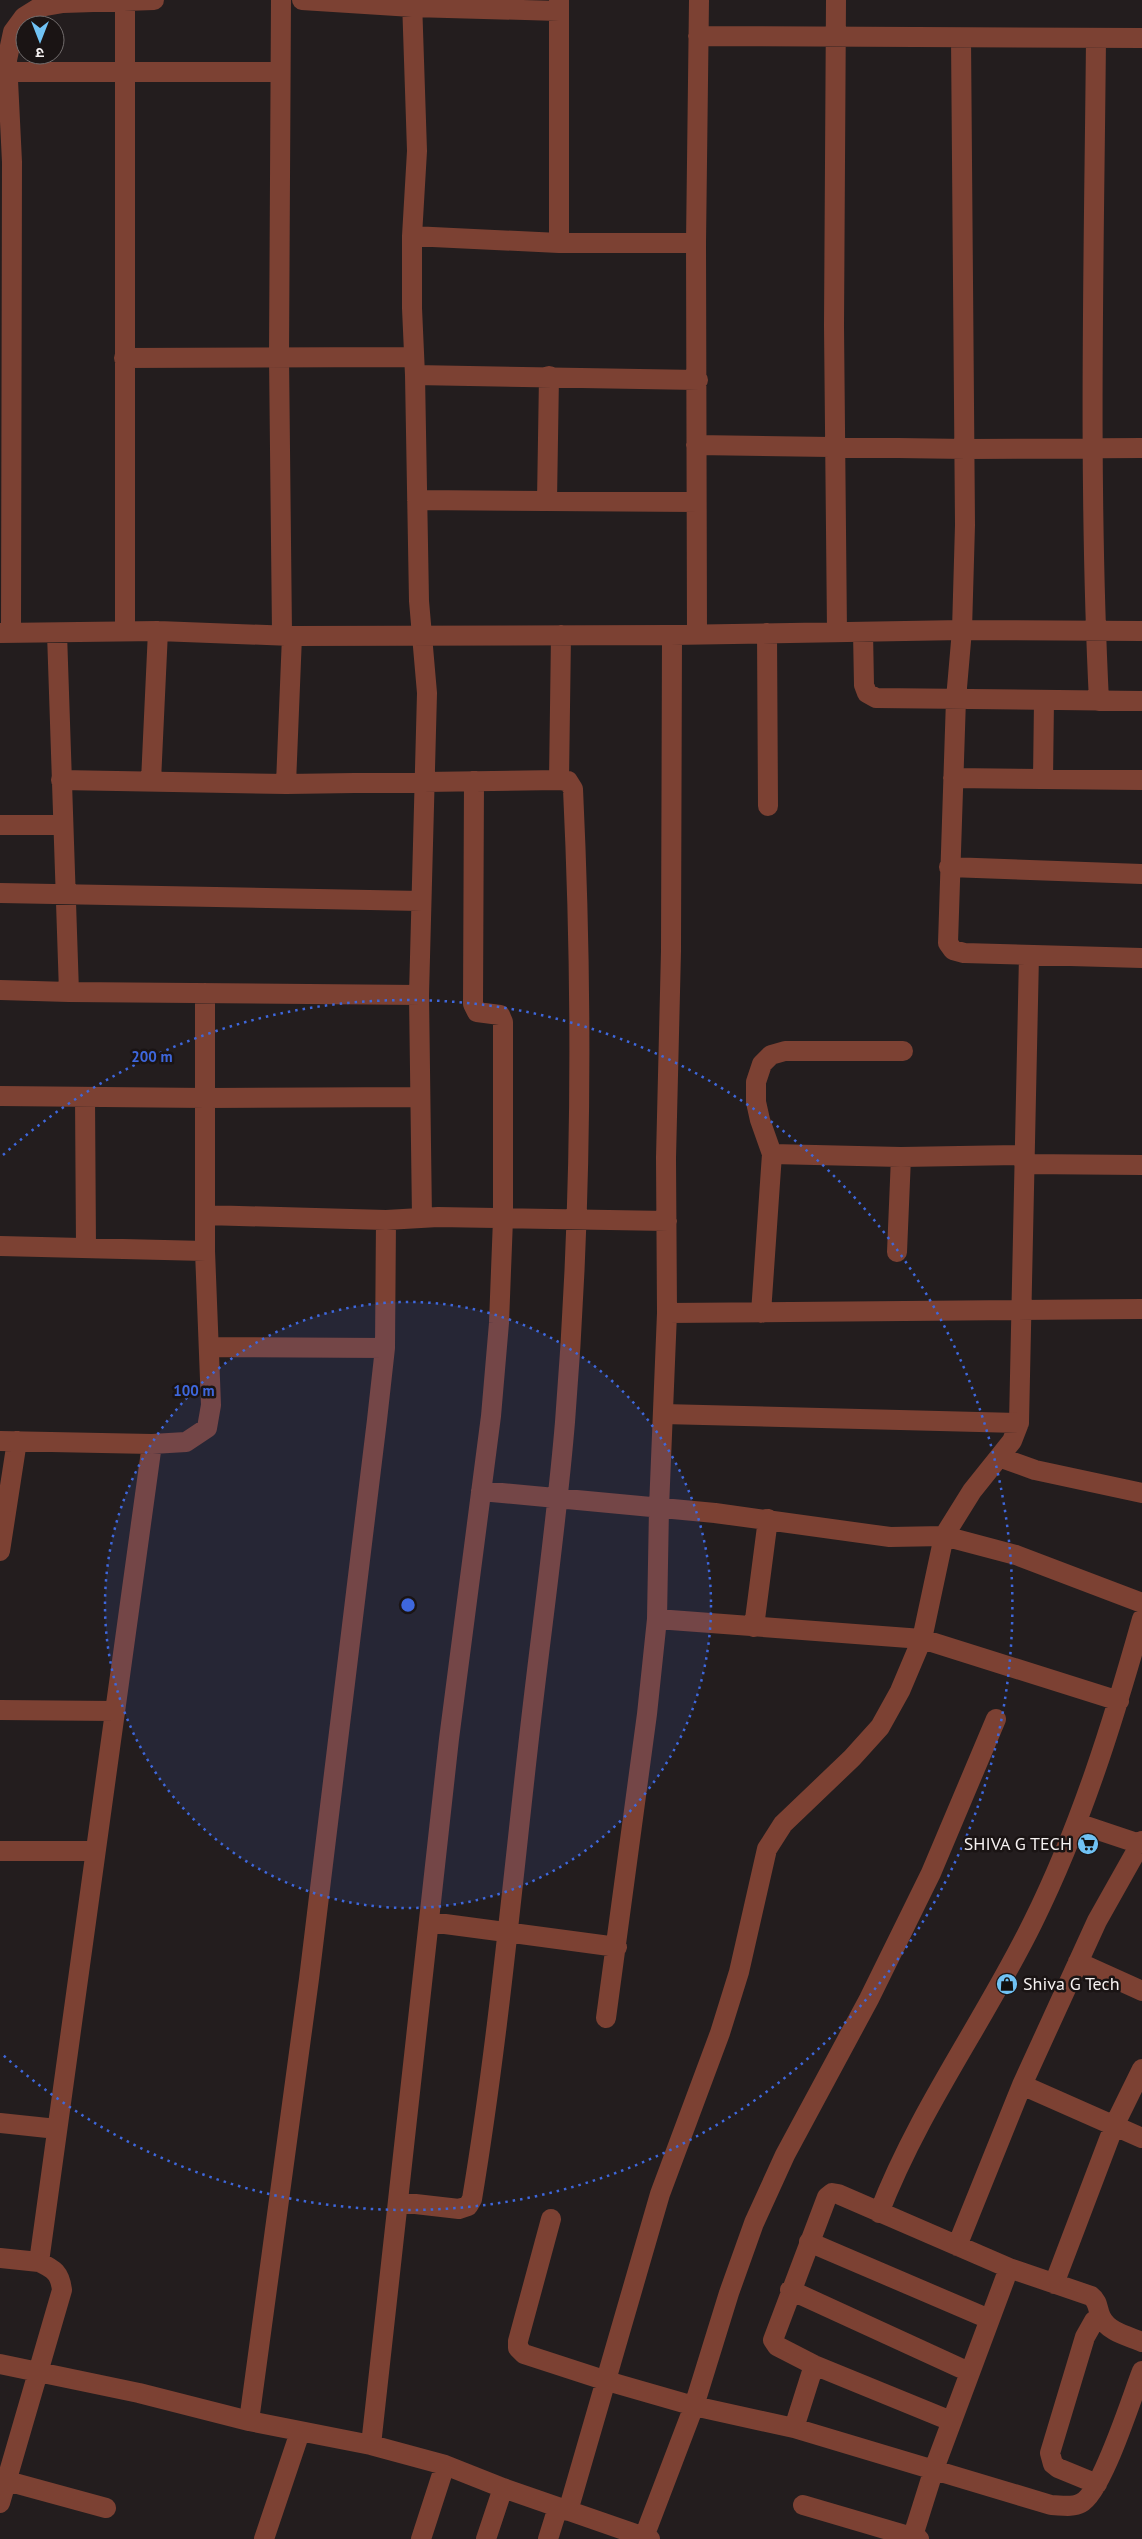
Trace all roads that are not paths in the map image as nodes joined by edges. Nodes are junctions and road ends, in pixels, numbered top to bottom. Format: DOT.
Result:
graph roads {
  1 [pos="125,0"];
  2 [pos="154,0"];
  3 [pos="281,0"];
  4 [pos="302,0"];
  5 [pos="699,0"];
  6 [pos="836,0"];
  7 [pos="412,4"];
  8 [pos="559,6"];
  9 [pos="698,36"];
  10 [pos="835,36"];
  11 [pos="961,38"];
  12 [pos="1096,38"];
  13 [pos="1142,38"];
  14 [pos="280,72"];
  15 [pos="125,73"];
  16 [pos="5,75"];
  17 [pos="412,236"];
  18 [pos="696,243"];
  19 [pos="559,244"];
  20 [pos="279,356"];
  21 [pos="124,358"];
  22 [pos="415,366"];
  23 [pos="549,376"];
  24 [pos="698,380"];
  25 [pos="696,445"];
  26 [pos="835,448"];
  27 [pos="1094,448"];
  28 [pos="1142,448"];
  29 [pos="966,449"];
  30 [pos="417,500"];
  31 [pos="547,501"];
  32 [pos="696,502"];
  33 [pos="962,630"];
  34 [pos="158,631"];
  35 [pos="1142,631"];
  36 [pos="125,632"];
  37 [pos="837,632"];
  38 [pos="864,632"];
  39 [pos="1095,632"];
  40 [pos="6,633"];
  41 [pos="57,633"];
  42 [pos="767,633"];
  43 [pos="696,634"];
  44 [pos="287,635"];
  45 [pos="672,635"];
  46 [pos="420,636"];
  47 [pos="561,636"];
  48 [pos="956,699"];
  49 [pos="1044,700"];
  50 [pos="1099,701"];
  51 [pos="1142,701"];
  52 [pos="953,778"];
  53 [pos="1043,779"];
  54 [pos="61,780"];
  55 [pos="559,780"];
  56 [pos="1142,780"];
  57 [pos="151,781"];
  58 [pos="474,781"];
  59 [pos="424,782"];
  60 [pos="286,784"];
  61 [pos="768,806"];
  62 [pos="0,825"];
  63 [pos="63,825"];
  64 [pos="949,867"];
  65 [pos="1142,874"];
  66 [pos="0,894"];
  67 [pos="67,894"];
  68 [pos="421,901"];
  69 [pos="1029,955"];
  70 [pos="1142,958"];
  71 [pos="0,990"];
  72 [pos="69,992"];
  73 [pos="205,993"];
  74 [pos="419,995"];
  75 [pos="903,1051"];
  76 [pos="0,1096"];
  77 [pos="85,1097"];
  78 [pos="420,1097"];
  79 [pos="206,1098"];
  80 [pos="772,1154"];
  81 [pos="900,1157"];
  82 [pos="1025,1160"];
  83 [pos="1142,1165"];
  84 [pos="205,1215"];
  85 [pos="422,1218"];
  86 [pos="575,1218"];
  87 [pos="502,1219"];
  88 [pos="386,1220"];
  89 [pos="667,1221"];
  90 [pos="0,1246"];
  91 [pos="86,1248"];
  92 [pos="205,1250"];
  93 [pos="897,1252"];
  94 [pos="1142,1309"];
  95 [pos="1022,1311"];
  96 [pos="667,1313"];
  97 [pos="761,1313"];
  98 [pos="210,1347"];
  99 [pos="385,1348"];
  100 [pos="663,1414"];
  101 [pos="1019,1423"];
  102 [pos="9,1441"];
  103 [pos="152,1444"];
  104 [pos="1000,1457"];
  105 [pos="481,1491"];
  106 [pos="1142,1494"];
  107 [pos="558,1498"];
  108 [pos="659,1508"];
  109 [pos="768,1519"];
  110 [pos="944,1536"];
  111 [pos="0,1551"];
  112 [pos="1142,1603"];
  113 [pos="656,1619"];
  114 [pos="1142,1619"];
  115 [pos="754,1627"];
  116 [pos="922,1639"];
  117 [pos="1119,1701"];
  118 [pos="0,1710"];
  119 [pos="115,1711"];
  120 [pos="996,1719"];
  121 [pos="1077,1823"];
  122 [pos="1141,1842"];
  123 [pos="0,1852"];
  124 [pos="95,1852"];
  125 [pos="430,1922"];
  126 [pos="508,1931"];
  127 [pos="617,1947"];
  128 [pos="1078,1962"];
  129 [pos="1142,1991"];
  130 [pos="606,2018"];
  131 [pos="1142,2069"];
  132 [pos="1022,2085"];
  133 [pos="0,2123"];
  134 [pos="1114,2126"];
  135 [pos="57,2129"];
  136 [pos="1142,2138"];
  137 [pos="398,2202"];
  138 [pos="879,2213"];
  139 [pos="551,2219"];
  140 [pos="809,2242"];
  141 [pos="957,2246"];
  142 [pos="0,2258"];
  143 [pos="39,2262"];
  144 [pos="1009,2268"];
  145 [pos="1054,2284"];
  146 [pos="790,2290"];
  147 [pos="1100,2316"];
  148 [pos="990,2319"];
  149 [pos="1142,2342"];
  150 [pos="0,2364"];
  151 [pos="814,2365"];
  152 [pos="1142,2371"];
  153 [pos="969,2372"];
  154 [pos="39,2373"];
  155 [pos="607,2381"];
  156 [pos="694,2406"];
  157 [pos="249,2421"];
  158 [pos="951,2421"];
  159 [pos="794,2428"];
  160 [pos="300,2432"];
  161 [pos="371,2445"];
  162 [pos="445,2465"];
  163 [pos="934,2468"];
  164 [pos="6,2481"];
  165 [pos="1097,2484"];
  166 [pos="502,2488"];
  167 [pos="0,2503"];
  168 [pos="803,2505"];
  169 [pos="106,2508"];
  170 [pos="563,2509"];
  171 [pos="647,2538"];
  172 [pos="914,2538"];
  173 [pos="264,2539"];
  174 [pos="421,2539"];
  175 [pos="486,2539"];
  176 [pos="548,2539"];
  1 -- 2 [label="street"];
  1 -- 15 [label="street"];
  1 -- 16 [label="street"];
  3 -- 14 [label="street"];
  4 -- 7 [label="street"];
  5 -- 9 [label="street"];
  6 -- 10 [label="street"];
  7 -- 8 [label="street"];
  7 -- 17 [label="street"];
  8 -- 19 [label="street"];
  9 -- 10 [label="street"];
  9 -- 18 [label="street"];
  10 -- 11 [label="street"];
  10 -- 26 [label="street"];
  11 -- 12 [label="street"];
  11 -- 29 [label="street"];
  12 -- 13 [label="street"];
  12 -- 27 [label="street"];
  14 -- 15 [label="street"];
  14 -- 20 [label="street"];
  15 -- 16 [label="street"];
  15 -- 21 [label="street"];
  16 -- 40 [label="street"];
  17 -- 19 [label="street"];
  17 -- 22 [label="street"];
  18 -- 19 [label="street"];
  18 -- 24 [label="street"];
  20 -- 21 [label="street"];
  20 -- 22 [label="street"];
  20 -- 44 [label="street"];
  21 -- 36 [label="street"];
  22 -- 23 [label="street"];
  22 -- 30 [label="street"];
  23 -- 24 [label="street"];
  23 -- 31 [label="street"];
  24 -- 25 [label="street"];
  25 -- 26 [label="street"];
  25 -- 32 [label="street"];
  26 -- 29 [label="street"];
  26 -- 37 [label="street"];
  27 -- 28 [label="street"];
  27 -- 29 [label="street"];
  27 -- 39 [label="street"];
  29 -- 33 [label="street"];
  30 -- 31 [label="street"];
  30 -- 46 [label="street"];
  31 -- 32 [label="street"];
  32 -- 43 [label="street"];
  33 -- 38 [label="street"];
  33 -- 39 [label="street"];
  33 -- 48 [label="street"];
  34 -- 36 [label="street"];
  34 -- 44 [label="street"];
  34 -- 57 [label="street"];
  35 -- 39 [label="street"];
  36 -- 41 [label="street"];
  37 -- 38 [label="street"];
  37 -- 42 [label="street"];
  38 -- 48 [label="street"];
  39 -- 50 [label="street"];
  40 -- 41 [label="street"];
  41 -- 54 [label="street"];
  42 -- 43 [label="street"];
  42 -- 61 [label="street"];
  43 -- 45 [label="street"];
  44 -- 46 [label="street"];
  44 -- 60 [label="street"];
  45 -- 47 [label="street"];
  45 -- 89 [label="street"];
  46 -- 47 [label="street"];
  46 -- 59 [label="street"];
  47 -- 55 [label="street"];
  48 -- 49 [label="street"];
  48 -- 52 [label="street"];
  49 -- 50 [label="street"];
  49 -- 53 [label="street"];
  50 -- 51 [label="street"];
  52 -- 53 [label="street"];
  52 -- 64 [label="street"];
  53 -- 56 [label="street"];
  54 -- 57 [label="street"];
  54 -- 63 [label="street"];
  55 -- 58 [label="street"];
  55 -- 86 [label="street"];
  57 -- 60 [label="street"];
  58 -- 59 [label="street"];
  58 -- 87 [label="street"];
  59 -- 60 [label="street"];
  59 -- 68 [label="street"];
  62 -- 63 [label="street"];
  63 -- 67 [label="street"];
  64 -- 65 [label="street"];
  64 -- 69 [label="street"];
  66 -- 67 [label="street"];
  67 -- 68 [label="street"];
  67 -- 72 [label="street"];
  68 -- 74 [label="street"];
  69 -- 70 [label="street"];
  69 -- 82 [label="street"];
  71 -- 72 [label="street"];
  72 -- 73 [label="street"];
  73 -- 74 [label="street"];
  73 -- 79 [label="street"];
  74 -- 78 [label="street"];
  75 -- 80 [label="street"];
  76 -- 77 [label="street"];
  77 -- 79 [label="street"];
  77 -- 91 [label="street"];
  78 -- 79 [label="street"];
  78 -- 85 [label="street"];
  79 -- 84 [label="street"];
  80 -- 81 [label="street"];
  80 -- 97 [label="street"];
  81 -- 82 [label="street"];
  81 -- 93 [label="street"];
  82 -- 83 [label="street"];
  82 -- 95 [label="street"];
  84 -- 88 [label="street"];
  84 -- 92 [label="street"];
  85 -- 87 [label="street"];
  85 -- 88 [label="street"];
  86 -- 87 [label="street"];
  86 -- 89 [label="street"];
  86 -- 107 [label="street"];
  87 -- 105 [label="street"];
  88 -- 99 [label="street"];
  89 -- 96 [label="street"];
  90 -- 91 [label="street"];
  91 -- 92 [label="street"];
  92 -- 98 [label="street"];
  94 -- 95 [label="street"];
  95 -- 97 [label="street"];
  95 -- 101 [label="street"];
  96 -- 97 [label="street"];
  96 -- 100 [label="street"];
  98 -- 99 [label="street"];
  98 -- 103 [label="street"];
  99 -- 157 [label="street"];
  100 -- 101 [label="street"];
  100 -- 108 [label="street"];
  101 -- 104 [label="street"];
  102 -- 103 [label="street"];
  102 -- 111 [label="street"];
  103 -- 119 [label="street"];
  104 -- 106 [label="street"];
  104 -- 110 [label="street"];
  105 -- 107 [label="street"];
  105 -- 125 [label="street"];
  107 -- 108 [label="street"];
  107 -- 126 [label="street"];
  108 -- 109 [label="street"];
  108 -- 113 [label="street"];
  109 -- 110 [label="street"];
  109 -- 115 [label="street"];
  110 -- 112 [label="street"];
  110 -- 116 [label="street"];
  113 -- 115 [label="street"];
  113 -- 127 [label="street"];
  114 -- 117 [label="street"];
  115 -- 116 [label="street"];
  116 -- 117 [label="street"];
  116 -- 155 [label="street"];
  117 -- 121 [label="street"];
  118 -- 119 [label="street"];
  119 -- 124 [label="street"];
  120 -- 156 [label="street"];
  121 -- 122 [label="street"];
  121 -- 138 [label="street"];
  122 -- 128 [label="street"];
  123 -- 124 [label="street"];
  124 -- 135 [label="street"];
  125 -- 126 [label="street"];
  125 -- 137 [label="street"];
  126 -- 127 [label="street"];
  126 -- 137 [label="street"];
  127 -- 130 [label="street"];
  128 -- 129 [label="street"];
  128 -- 132 [label="street"];
  131 -- 134 [label="street"];
  132 -- 134 [label="street"];
  132 -- 141 [label="street"];
  133 -- 135 [label="street"];
  134 -- 136 [label="street"];
  134 -- 145 [label="street"];
  135 -- 143 [label="street"];
  137 -- 161 [label="street"];
  138 -- 140 [label="street"];
  138 -- 141 [label="street"];
  139 -- 155 [label="street"];
  140 -- 146 [label="street"];
  140 -- 148 [label="street"];
  141 -- 144 [label="street"];
  142 -- 143 [label="street"];
  143 -- 154 [label="street"];
  144 -- 145 [label="street"];
  144 -- 148 [label="street"];
  145 -- 147 [label="street"];
  146 -- 151 [label="street"];
  146 -- 153 [label="street"];
  147 -- 149 [label="street"];
  147 -- 165 [label="street"];
  148 -- 153 [label="street"];
  150 -- 154 [label="street"];
  151 -- 158 [label="street"];
  151 -- 159 [label="street"];
  152 -- 165 [label="street"];
  153 -- 158 [label="street"];
  154 -- 157 [label="street"];
  154 -- 164 [label="street"];
  155 -- 156 [label="street"];
  155 -- 170 [label="street"];
  156 -- 159 [label="street"];
  156 -- 171 [label="street"];
  157 -- 160 [label="street"];
  158 -- 163 [label="street"];
  159 -- 163 [label="street"];
  160 -- 161 [label="street"];
  160 -- 173 [label="street"];
  161 -- 162 [label="street"];
  162 -- 166 [label="street"];
  162 -- 174 [label="street"];
  163 -- 165 [label="street"];
  163 -- 172 [label="street"];
  164 -- 167 [label="street"];
  164 -- 169 [label="street"];
  166 -- 170 [label="street"];
  166 -- 175 [label="street"];
  168 -- 172 [label="street"];
  170 -- 171 [label="street"];
  170 -- 176 [label="street"];
}
